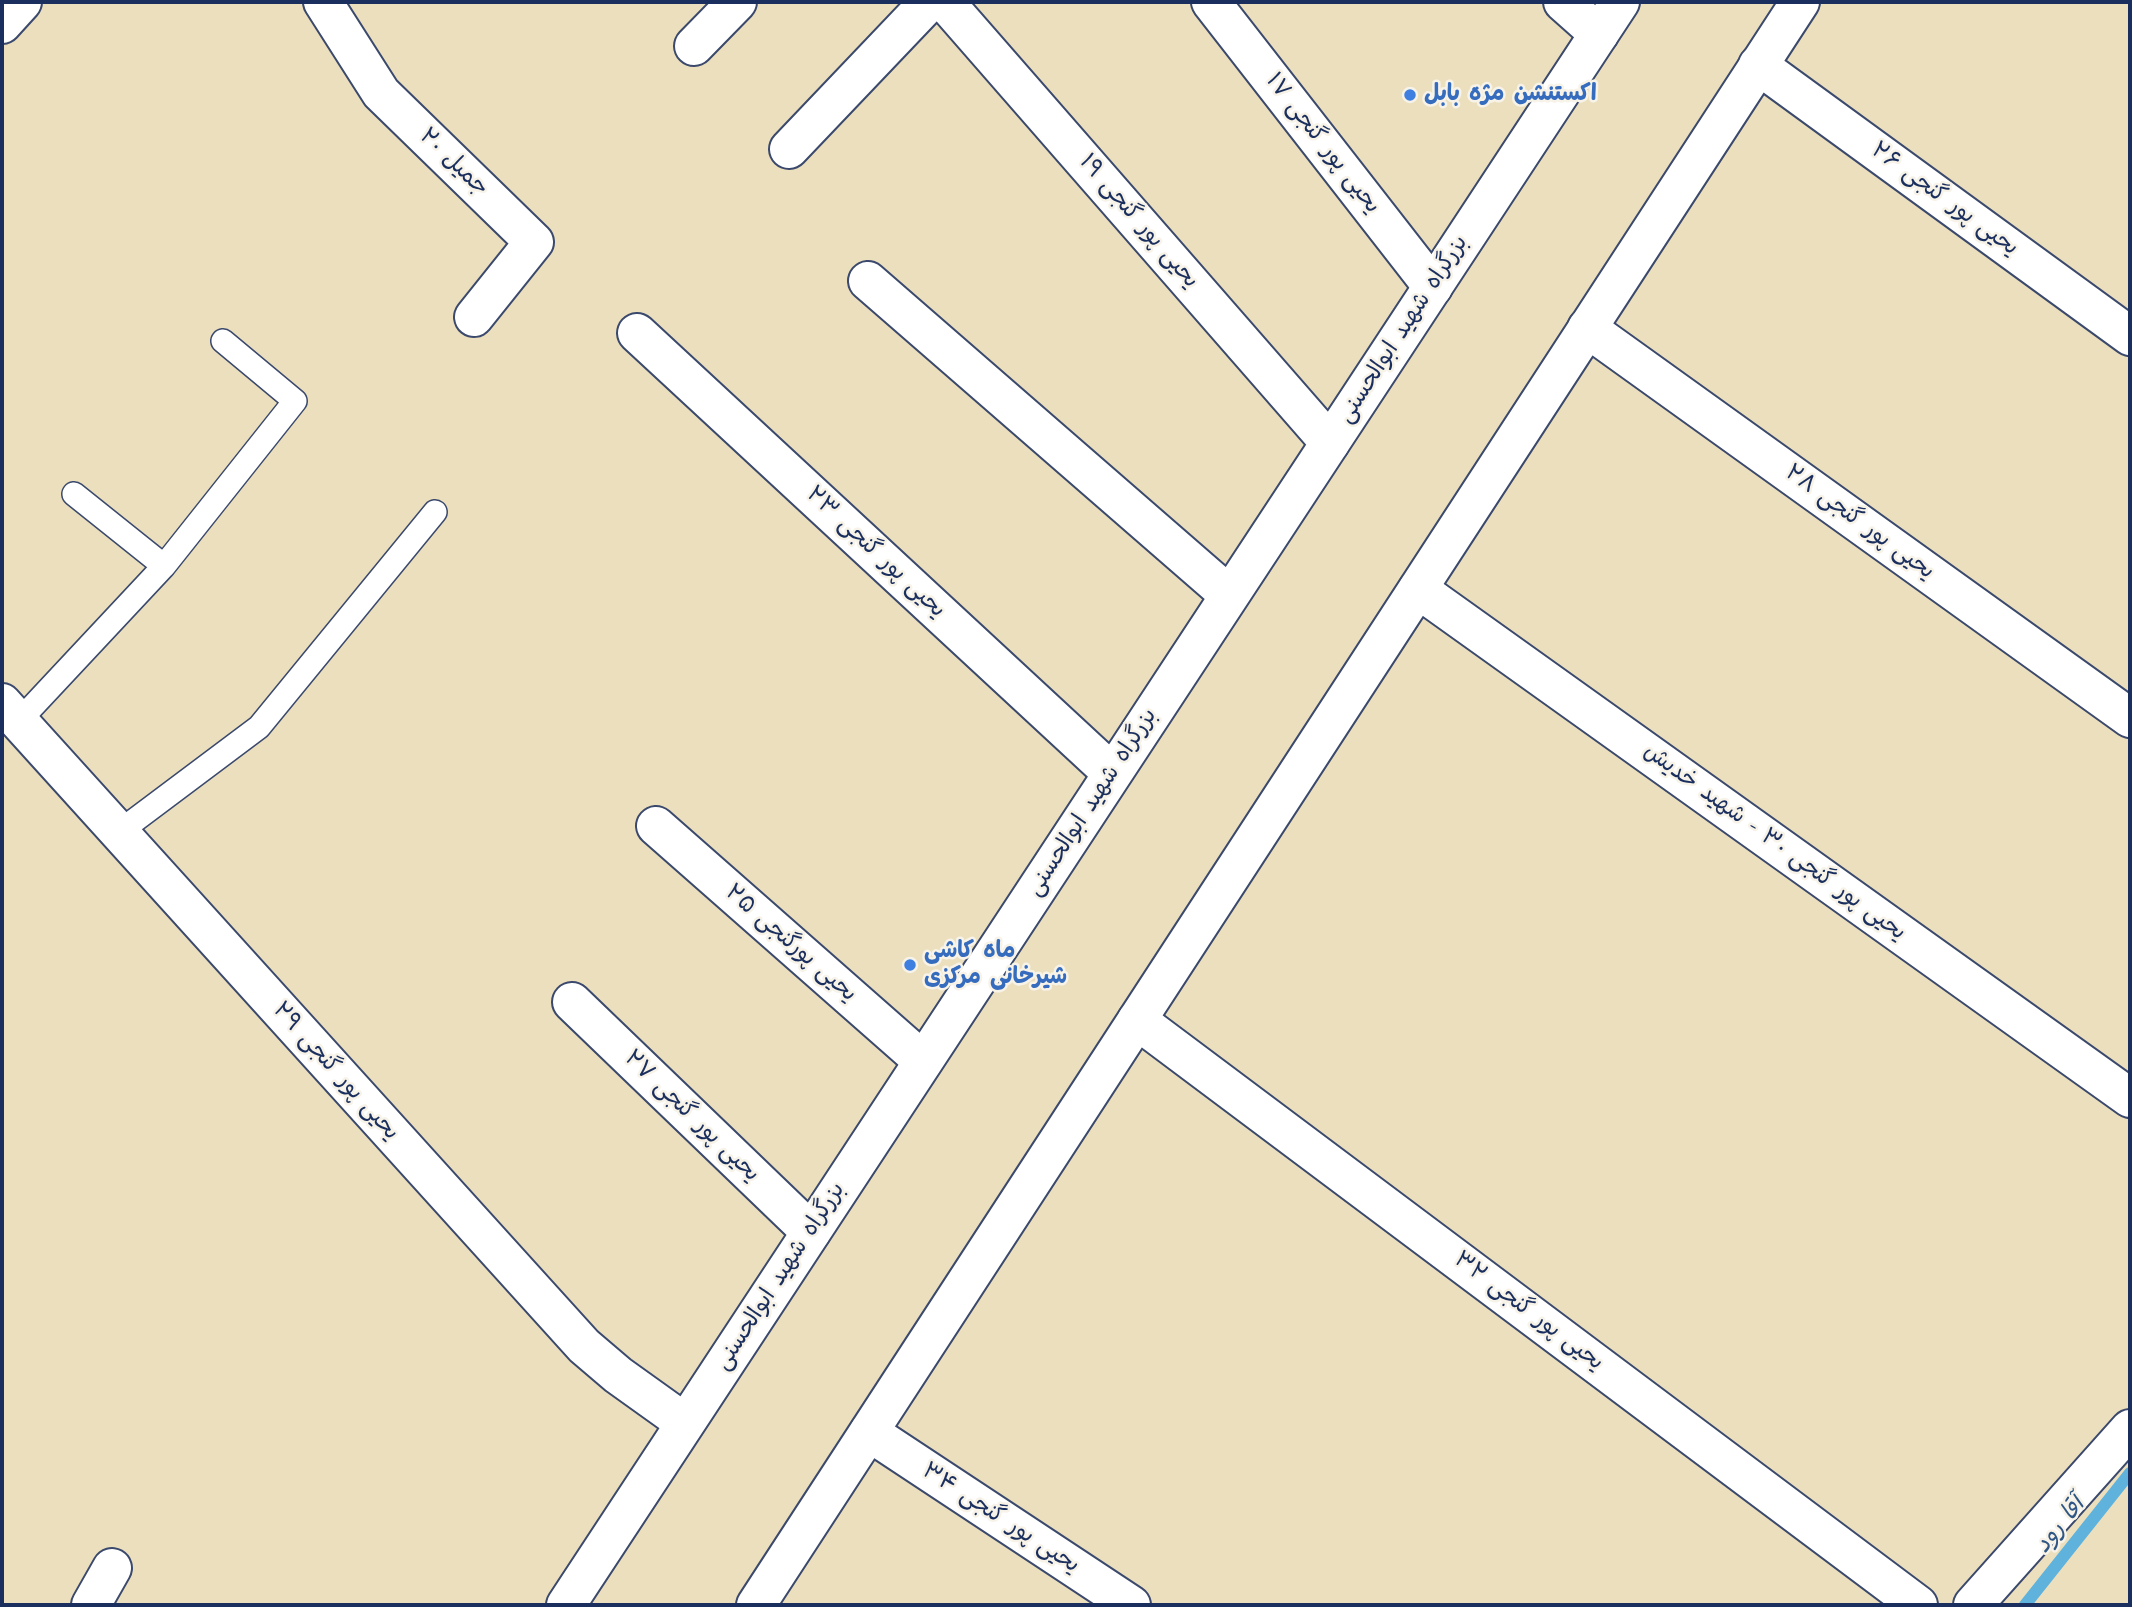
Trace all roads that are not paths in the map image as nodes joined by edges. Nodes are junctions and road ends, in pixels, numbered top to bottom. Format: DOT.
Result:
graph roads {
  1 [pos="323,2"];
  2 [pos="737,2"];
  3 [pos="929,2"];
  4 [pos="945,2"];
  5 [pos="1210,2"];
  6 [pos="1563,2"];
  7 [pos="1620,2"];
  8 [pos="1800,2"];
  9 [pos="1599,34"];
  10 [pos="694,46"];
  11 [pos="1758,65"];
  12 [pos="789,149"];
  13 [pos="868,281"];
  14 [pos="1433,287"];
  15 [pos="474,317"];
  16 [pos="1587,328"];
  17 [pos="636,333"];
  18 [pos="2130,335"];
  19 [pos="223,341"];
  20 [pos="1330,443"];
  21 [pos="74,494"];
  22 [pos="435,512"];
  23 [pos="164,566"];
  24 [pos="1418,589"];
  25 [pos="1229,595"];
  26 [pos="10,712"];
  27 [pos="2130,718"];
  28 [pos="1112,773"];
  29 [pos="656,826"];
  30 [pos="119,832"];
  31 [pos="572,1002"];
  32 [pos="1137,1020"];
  33 [pos="923,1061"];
  34 [pos="2130,1098"];
  35 [pos="811,1232"];
  36 [pos="685,1423"];
  37 [pos="2130,1429"];
  38 [pos="869,1432"];
  39 [pos="112,1568"];
  40 [pos="91,1605"];
  41 [pos="566,1605"];
  42 [pos="756,1605"];
  43 [pos="1131,1605"];
  44 [pos="1918,1605"];
  45 [pos="1973,1605"];
  1 -- 15 [label="street, جمیل ۲۰"];
  2 -- 10 [label="street"];
  3 -- 12 [label="street"];
  4 -- 20 [label="street, یحیی پور گنجی ۱۹"];
  5 -- 14 [label="street, یحیی پور گنجی ۱۷"];
  6 -- 9 [label="street"];
  7 -- 9 [label="street, بزرگراه شهید ابوالحسنی"];
  8 -- 11 [label="street"];
  9 -- 14 [label="street, بزرگراه شهید ابوالحسنی"];
  11 -- 16 [label="street"];
  11 -- 18 [label="street, یحیی پور گنجی ۲۶"];
  13 -- 25 [label="street"];
  14 -- 20 [label="street, بزرگراه شهید ابوالحسنی"];
  16 -- 24 [label="street"];
  16 -- 27 [label="street, یحیی پور گنجی ۲۸"];
  17 -- 28 [label="street, یحیی پور گنجی ۲۳"];
  19 -- 23 [label="lane"];
  20 -- 25 [label="street, بزرگراه شهید ابوالحسنی"];
  21 -- 23 [label="lane"];
  22 -- 30 [label="lane"];
  23 -- 26 [label="lane"];
  24 -- 32 [label="street"];
  24 -- 34 [label="street, یحیی پور گنجی ۳۰ - شهید خدیش"];
  25 -- 28 [label="street, بزرگراه شهید ابوالحسنی"];
  26 -- 30 [label="street, یحیی پور گنجی ۲۹"];
  28 -- 33 [label="street, بزرگراه شهید ابوالحسنی"];
  29 -- 33 [label="street, یحیی پورگنجی ۲۵"];
  30 -- 36 [label="street, یحیی پور گنجی ۲۹"];
  31 -- 35 [label="street, یحیی پور گنجی ۲۷"];
  32 -- 38 [label="street"];
  32 -- 44 [label="street, یحیی پور گنجی ۳۲"];
  33 -- 35 [label="street, بزرگراه شهید ابوالحسنی"];
  35 -- 36 [label="street, بزرگراه شهید ابوالحسنی"];
  36 -- 41 [label="street, بزرگراه شهید ابوالحسنی"];
  37 -- 45 [label="street"];
  38 -- 42 [label="street"];
  38 -- 43 [label="street, یحیی پور گنجی ۳۴"];
  39 -- 40 [label="street"];
}
